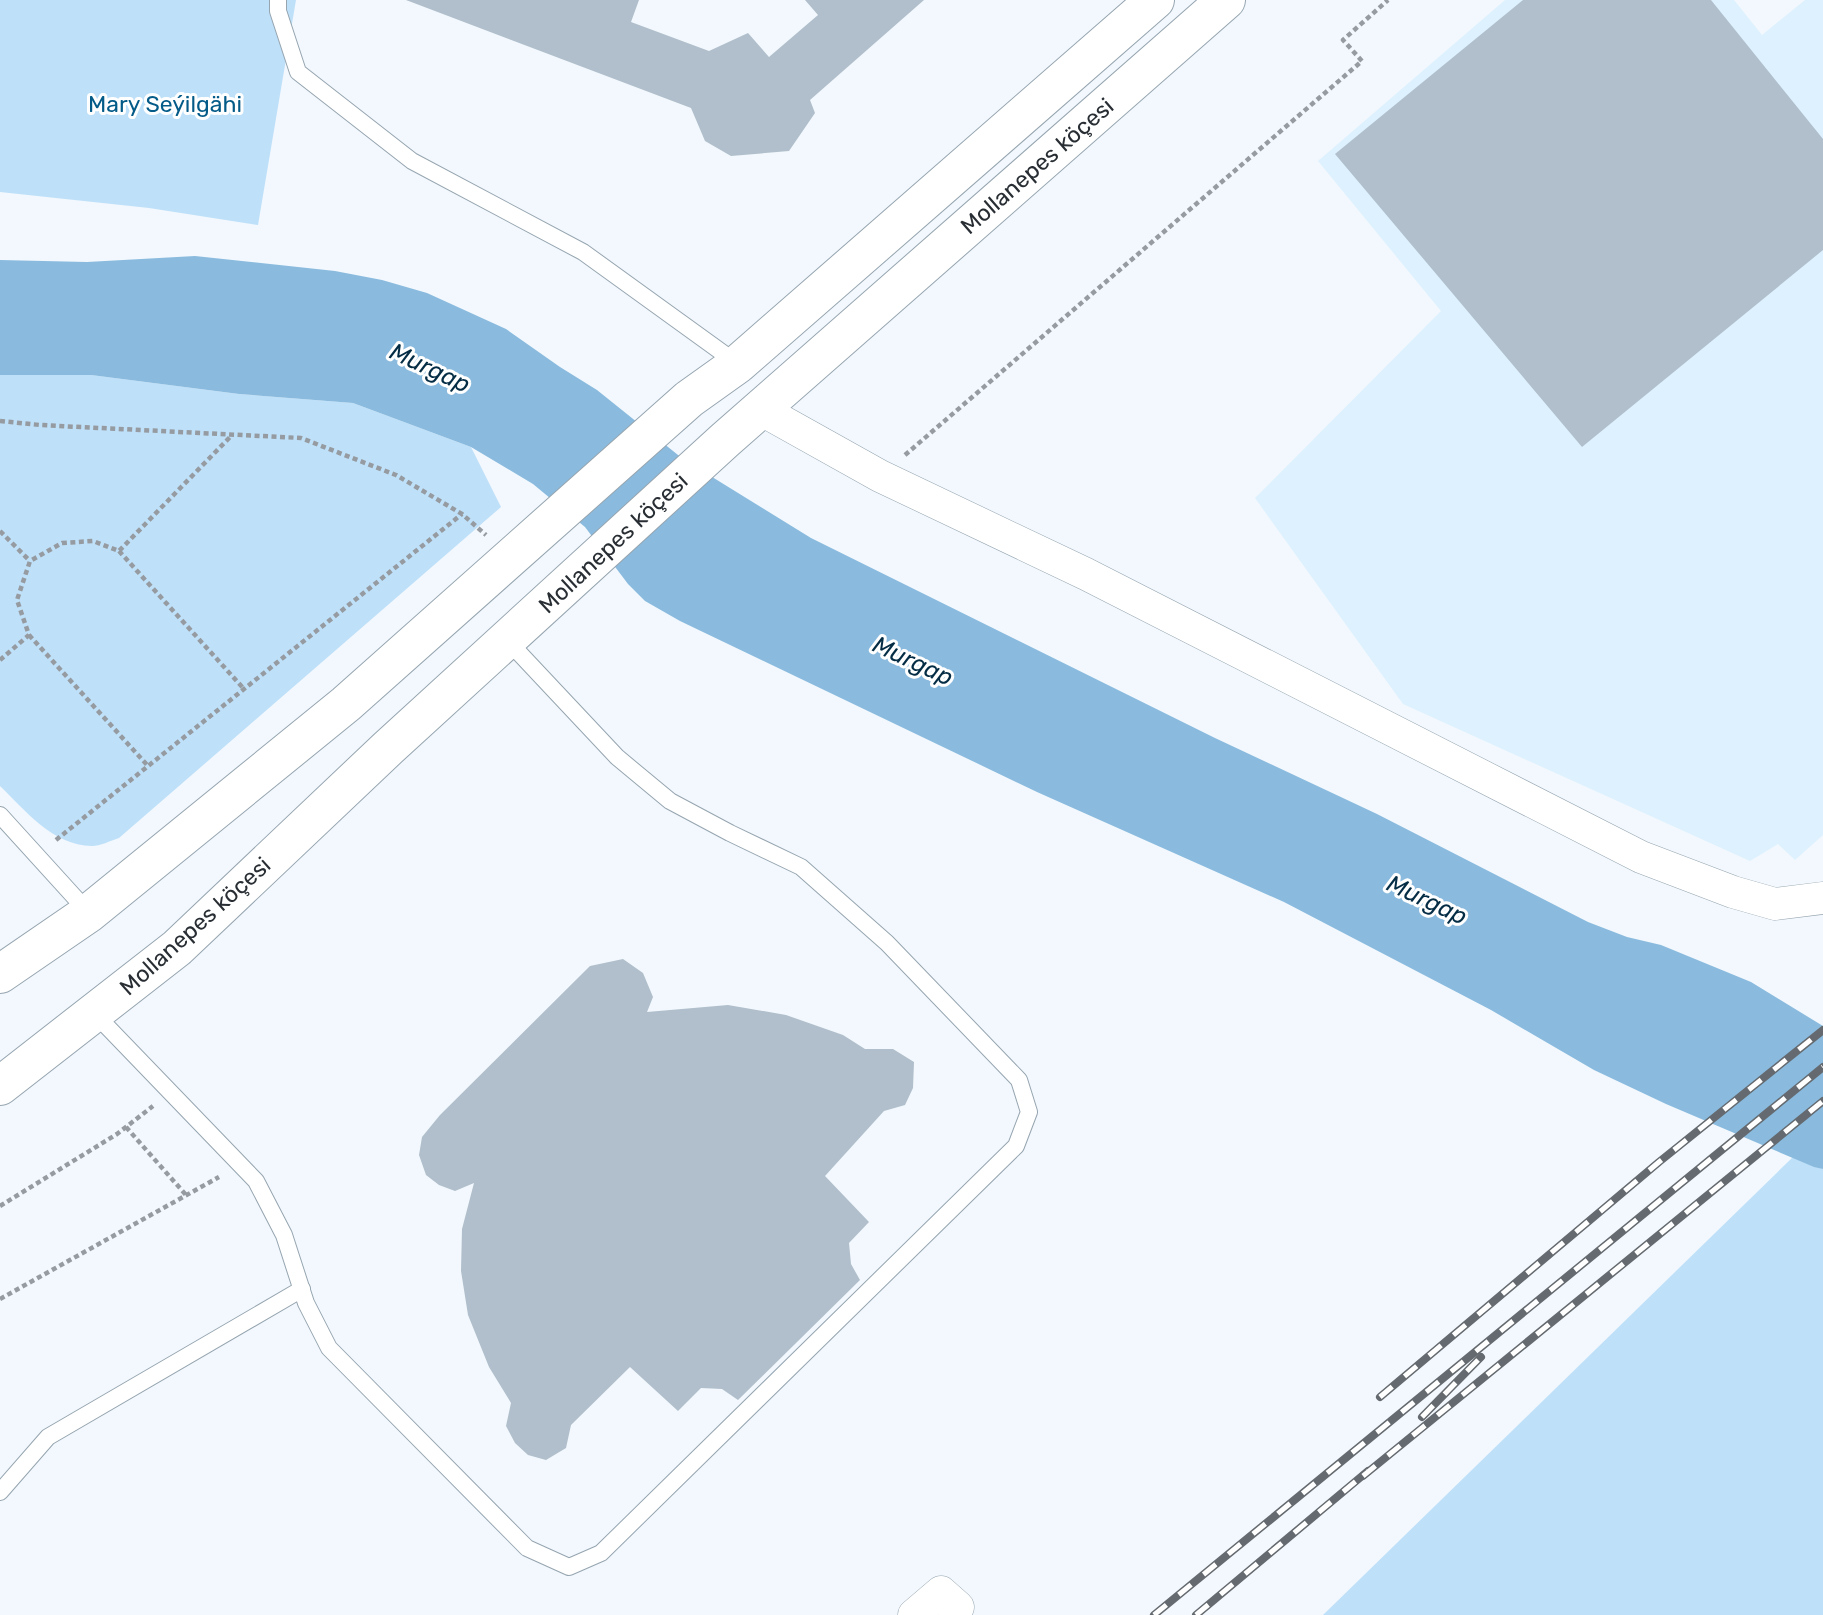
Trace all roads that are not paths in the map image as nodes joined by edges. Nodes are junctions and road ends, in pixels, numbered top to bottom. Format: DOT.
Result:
graph roads {
  1 [pos="278,0"];
  2 [pos="1155,0"];
  3 [pos="1226,0"];
  4 [pos="738,364"];
  5 [pos="761,409"];
  6 [pos="508,641"];
  7 [pos="346,704"];
  8 [pos="388,748"];
  9 [pos="0,815"];
  10 [pos="1823,898"];
  11 [pos="89,913"];
  12 [pos="0,974"];
  13 [pos="94,1013"];
  14 [pos="0,1086"];
  15 [pos="302,1289"];
  16 [pos="0,1492"];
  17 [pos="914,1615"];
  18 [pos="955,1615"];
  1 -- 4 [label="lane"];
  2 -- 4 [label="street, Mollanepes köçesi"];
  3 -- 5 [label="street, Mollanepes köçesi"];
  4 -- 7 [label="street, Mollanepes köçesi"];
  5 -- 6 [label="street, Mollanepes köçesi"];
  5 -- 10 [label="street"];
  6 -- 8 [label="street, Mollanepes köçesi"];
  6 -- 15 [label="lane"];
  7 -- 8 [label="street"];
  7 -- 11 [label="street, Mollanepes köçesi"];
  8 -- 13 [label="street, Mollanepes köçesi"];
  9 -- 11 [label="lane"];
  11 -- 12 [label="street, Mollanepes köçesi"];
  13 -- 14 [label="street, Mollanepes köçesi"];
  13 -- 15 [label="lane"];
  15 -- 16 [label="lane"];
  17 -- 18 [label="street"];
}
